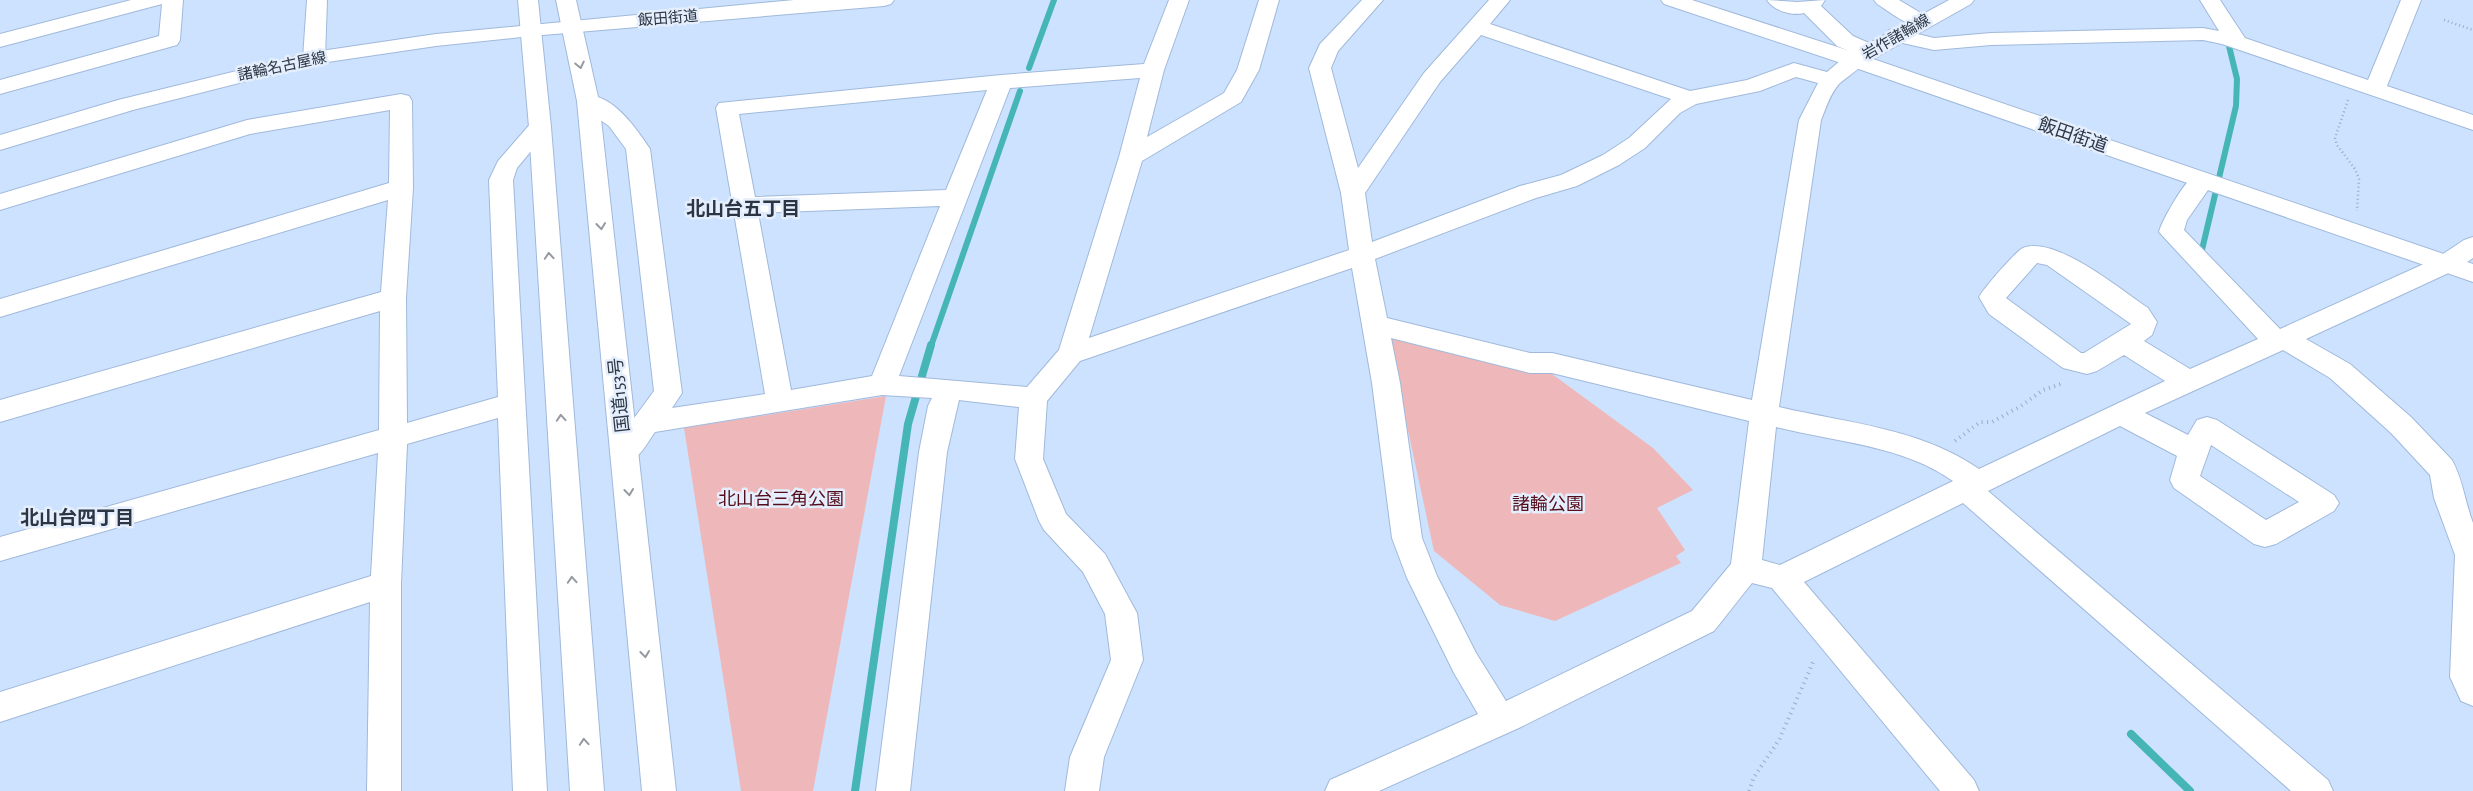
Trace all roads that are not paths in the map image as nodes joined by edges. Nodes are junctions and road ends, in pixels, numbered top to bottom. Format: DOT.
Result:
graph roads {
  1 [pos="155,0"];
  2 [pos="173,0"];
  3 [pos="528,0"];
  4 [pos="566,0"];
  5 [pos="884,0"];
  6 [pos="1179,0"];
  7 [pos="1269,0"];
  8 [pos="1373,0"];
  9 [pos="1500,0"];
  10 [pos="1671,0"];
  11 [pos="1777,0"];
  12 [pos="1884,0"];
  13 [pos="1964,0"];
  14 [pos="2210,0"];
  15 [pos="2411,0"];
  16 [pos="322,1"];
  17 [pos="829,1"];
  18 [pos="1812,2"];
  19 [pos="1922,22"];
  20 [pos="572,27"];
  21 [pos="1478,27"];
  22 [pos="531,30"];
  23 [pos="1897,35"];
  24 [pos="0,41"];
  25 [pos="2237,42"];
  26 [pos="1863,56"];
  27 [pos="314,58"];
  28 [pos="1153,70"];
  29 [pos="1830,79"];
  30 [pos="1001,82"];
  31 [pos="0,88"];
  32 [pos="2375,89"];
  33 [pos="1689,98"];
  34 [pos="588,101"];
  35 [pos="2473,123"];
  36 [pos="540,127"];
  37 [pos="0,143"];
  38 [pos="1130,157"];
  39 [pos="2203,180"];
  40 [pos="401,188"];
  41 [pos="1353,193"];
  42 [pos="956,198"];
  43 [pos="0,202"];
  44 [pos="745,206"];
  45 [pos="2473,246"];
  46 [pos="1362,255"];
  47 [pos="2446,264"];
  48 [pos="2473,273"];
  49 [pos="392,298"];
  50 [pos="0,308"];
  51 [pos="1376,325"];
  52 [pos="2280,340"];
  53 [pos="2124,342"];
  54 [pos="1071,354"];
  55 [pos="2189,382"];
  56 [pos="892,386"];
  57 [pos="942,388"];
  58 [pos="1033,398"];
  59 [pos="780,402"];
  60 [pos="511,404"];
  61 [pos="0,412"];
  62 [pos="1764,412"];
  63 [pos="2120,413"];
  64 [pos="648,422"];
  65 [pos="393,436"];
  66 [pos="2193,450"];
  67 [pos="625,452"];
  68 [pos="1972,486"];
  69 [pos="0,549"];
  70 [pos="1746,568"];
  71 [pos="1782,578"];
  72 [pos="386,584"];
  73 [pos="2473,691"];
  74 [pos="0,707"];
  75 [pos="1500,720"];
  76 [pos="381,790"];
  77 [pos="530,791"];
  78 [pos="588,791"];
  79 [pos="658,791"];
  80 [pos="893,791"];
  81 [pos="1082,791"];
  82 [pos="1342,791"];
  83 [pos="1962,791"];
  84 [pos="2316,791"];
  1 -- 24 [label="main road"];
  2 -- 31 [label="main road"];
  3 -- 22 [label="main road"];
  4 -- 20 [label="main road, 国道153号"];
  5 -- 17 [label="main road, 飯田街道"];
  6 -- 28 [label="main road"];
  7 -- 38 [label="main road"];
  8 -- 41 [label="main road"];
  9 -- 21 [label="main road"];
  10 -- 26 [label="main road, 飯田街道"];
  11 -- 18 [label="main road"];
  12 -- 19 [label="main road"];
  13 -- 19 [label="main road, 岩作諸輪線"];
  14 -- 25 [label="main road"];
  15 -- 32 [label="main road"];
  16 -- 27 [label="main road"];
  17 -- 20 [label="main road, 飯田街道"];
  18 -- 26 [label="main road"];
  19 -- 23 [label="main road, 岩作諸輪線"];
  20 -- 22 [label="main road, 諸輪名古屋線"];
  20 -- 34 [label="main road, 国道153号, one-way"];
  21 -- 33 [label="main road"];
  21 -- 41 [label="main road"];
  22 -- 27 [label="main road, 諸輪名古屋線"];
  22 -- 36 [label="main road"];
  23 -- 25 [label="main road"];
  23 -- 26 [label="main road, 岩作諸輪線"];
  25 -- 32 [label="main road"];
  26 -- 29 [label="main road, 岩作諸輪線"];
  26 -- 39 [label="main road, 飯田街道"];
  27 -- 37 [label="main road, 諸輪名古屋線"];
  28 -- 30 [label="main road"];
  28 -- 38 [label="main road"];
  29 -- 33 [label="main road"];
  29 -- 62 [label="main road"];
  30 -- 42 [label="main road"];
  30 -- 44 [label="main road"];
  32 -- 35 [label="main road"];
  33 -- 46 [label="main road"];
  34 -- 64 [label="main road"];
  34 -- 67 [label="main road, 国道153号, one-way"];
  36 -- 60 [label="main road"];
  78 -- 36 [label="main road, one-way"];
  38 -- 54 [label="main road"];
  39 -- 47 [label="main road, 飯田街道"];
  39 -- 52 [label="main road"];
  40 -- 43 [label="main road"];
  40 -- 49 [label="main road"];
  40 -- 50 [label="main road"];
  41 -- 46 [label="main road"];
  42 -- 44 [label="main road"];
  42 -- 56 [label="main road"];
  44 -- 59 [label="main road"];
  45 -- 47 [label="main road"];
  46 -- 51 [label="main road"];
  46 -- 54 [label="main road"];
  47 -- 48 [label="main road, 飯田街道"];
  47 -- 52 [label="main road"];
  49 -- 61 [label="main road"];
  49 -- 65 [label="main road"];
  51 -- 62 [label="main road"];
  51 -- 75 [label="main road"];
  52 -- 55 [label="main road"];
  52 -- 73 [label="main road"];
  53 -- 53 [label="main road"];
  53 -- 55 [label="main road"];
  54 -- 58 [label="main road"];
  55 -- 63 [label="main road"];
  56 -- 57 [label="main road"];
  56 -- 59 [label="main road"];
  57 -- 58 [label="main road"];
  57 -- 80 [label="main road"];
  58 -- 81 [label="main road"];
  59 -- 64 [label="main road"];
  60 -- 65 [label="main road"];
  60 -- 77 [label="main road"];
  62 -- 68 [label="main road"];
  62 -- 70 [label="main road"];
  63 -- 66 [label="main road"];
  63 -- 68 [label="main road"];
  64 -- 67 [label="main road"];
  65 -- 69 [label="main road"];
  65 -- 72 [label="main road"];
  67 -- 79 [label="main road, 国道153号, one-way"];
  68 -- 71 [label="main road"];
  68 -- 84 [label="main road"];
  70 -- 71 [label="main road"];
  70 -- 75 [label="main road"];
  71 -- 83 [label="main road"];
  72 -- 74 [label="main road"];
  72 -- 76 [label="main road"];
  75 -- 82 [label="main road"];
}
